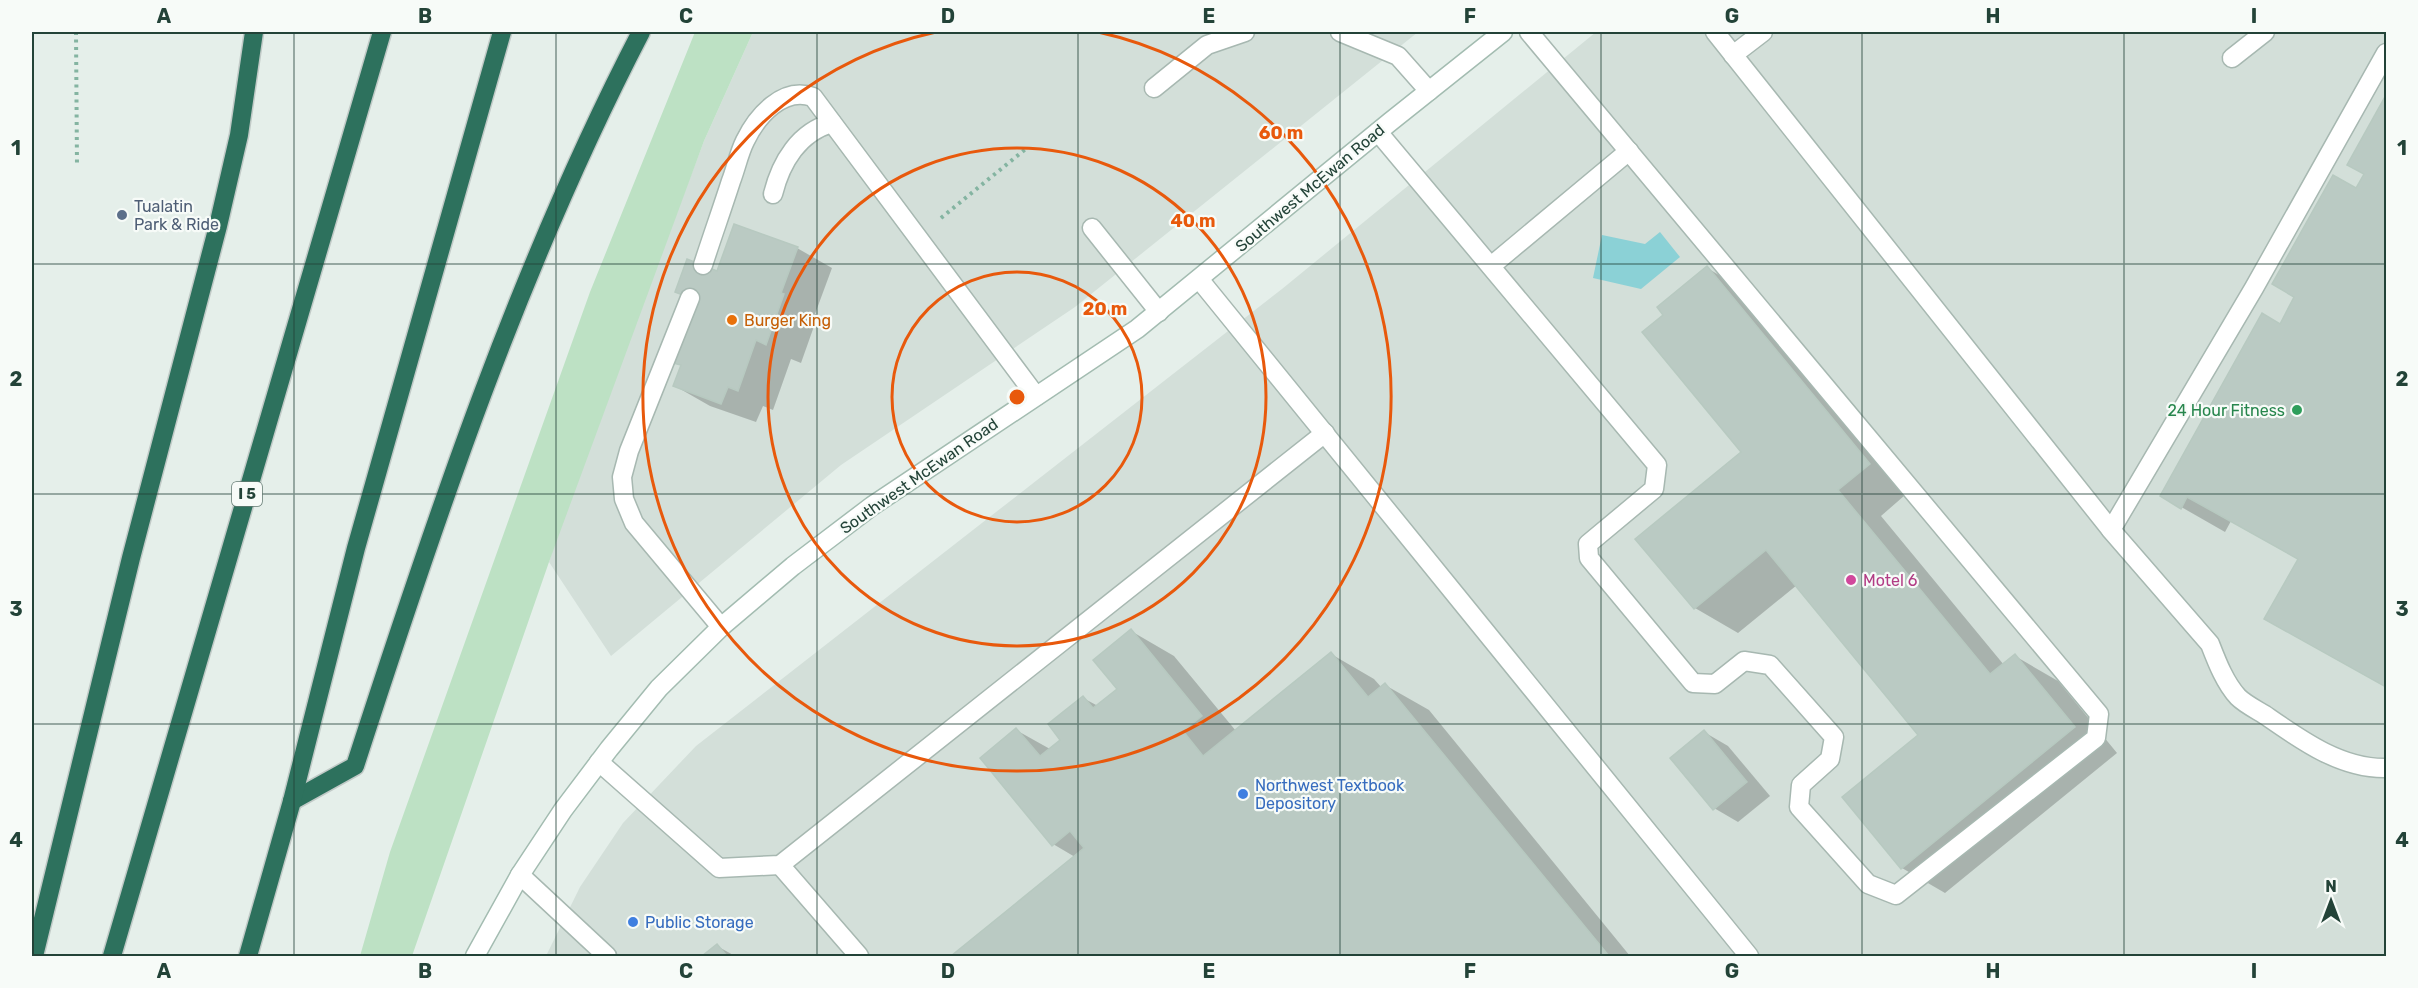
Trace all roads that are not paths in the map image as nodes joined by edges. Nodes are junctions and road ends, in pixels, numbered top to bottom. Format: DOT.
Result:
graph roads {
  1 [pos="254,32"];
  2 [pos="382,32"];
  3 [pos="502,32"];
  4 [pos="641,32"];
  5 [pos="1245,32"];
  6 [pos="1340,32"];
  7 [pos="1503,32"];
  8 [pos="1529,32"];
  9 [pos="1715,32"];
  10 [pos="1763,32"];
  11 [pos="2265,32"];
  12 [pos="2386,53"];
  13 [pos="1733,55"];
  14 [pos="2232,58"];
  15 [pos="1154,88"];
  16 [pos="1429,91"];
  17 [pos="832,123"];
  18 [pos="1378,132"];
  19 [pos="1629,151"];
  20 [pos="772,194"];
  21 [pos="1092,228"];
  22 [pos="703,265"];
  23 [pos="1491,266"];
  24 [pos="1199,279"];
  25 [pos="690,298"];
  26 [pos="1159,312"];
  27 [pos="1036,396"];
  28 [pos="1325,433"];
  29 [pos="2111,530"];
  30 [pos="721,627"];
  31 [pos="599,762"];
  32 [pos="2386,768"];
  33 [pos="292,801"];
  34 [pos="780,865"];
  35 [pos="520,875"];
  36 [pos="34,957"];
  37 [pos="112,957"];
  38 [pos="248,957"];
  39 [pos="475,957"];
  40 [pos="607,957"];
  41 [pos="859,957"];
  42 [pos="1749,957"];
  1 -- 36 [label="highway"];
  2 -- 37 [label="highway, I 5"];
  3 -- 33 [label="highway"];
  4 -- 33 [label="highway"];
  5 -- 15 [label="street"];
  6 -- 16 [label="street"];
  7 -- 16 [label="street, Southwest McEwan Road"];
  8 -- 19 [label="street"];
  9 -- 13 [label="street"];
  10 -- 13 [label="street"];
  11 -- 14 [label="street"];
  12 -- 29 [label="street"];
  13 -- 29 [label="street"];
  16 -- 18 [label="street, Southwest McEwan Road"];
  17 -- 20 [label="street"];
  17 -- 22 [label="street"];
  17 -- 27 [label="street"];
  18 -- 23 [label="street"];
  18 -- 24 [label="street, Southwest McEwan Road"];
  19 -- 23 [label="street"];
  19 -- 23 [label="street"];
  21 -- 26 [label="street"];
  24 -- 26 [label="street, Southwest McEwan Road"];
  24 -- 28 [label="street"];
  25 -- 30 [label="street"];
  26 -- 27 [label="street, Southwest McEwan Road"];
  27 -- 30 [label="street, Southwest McEwan Road"];
  28 -- 34 [label="street"];
  28 -- 42 [label="street"];
  29 -- 32 [label="street"];
  30 -- 31 [label="street, Southwest McEwan Road"];
  31 -- 34 [label="street"];
  31 -- 35 [label="street, Southwest McEwan Road"];
  33 -- 38 [label="highway"];
  34 -- 41 [label="street"];
  35 -- 39 [label="street, Southwest McEwan Road"];
  35 -- 40 [label="street"];
}
